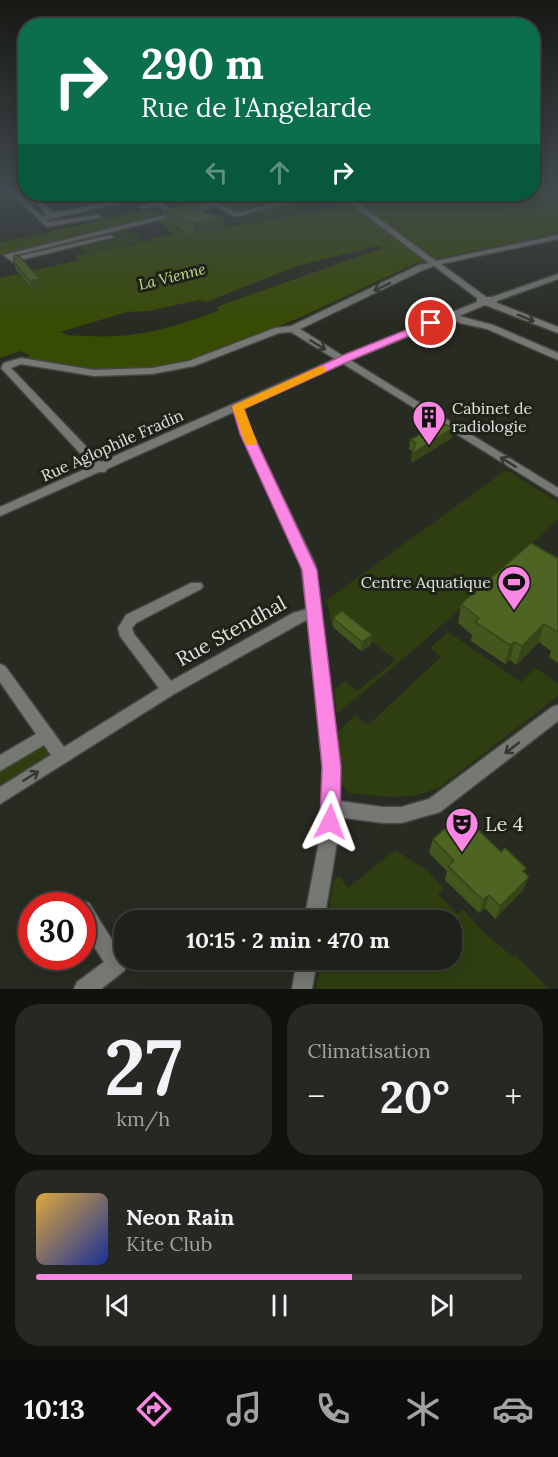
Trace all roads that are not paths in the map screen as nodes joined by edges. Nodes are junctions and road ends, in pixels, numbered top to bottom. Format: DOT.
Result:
graph roads {
  1 [pos="99,233"];
  2 [pos="394,233"];
  3 [pos="110,237"];
  4 [pos="558,237"];
  5 [pos="433,262"];
  6 [pos="558,276"];
  7 [pos="488,302"];
  8 [pos="450,315"];
  9 [pos="494,328"];
  10 [pos="293,329"];
  11 [pos="558,330"];
  12 [pos="558,357"];
  13 [pos="342,360"];
  14 [pos="238,407"];
  15 [pos="101,469"];
  16 [pos="558,493"];
  17 [pos="0,512"];
  18 [pos="196,586"];
  19 [pos="314,612"];
  20 [pos="0,670"];
  21 [pos="169,690"];
  22 [pos="558,712"];
  23 [pos="46,736"];
  24 [pos="62,757"];
  25 [pos="0,764"];
  26 [pos="0,796"];
  27 [pos="332,808"];
  28 [pos="316,910"];
  29 [pos="96,931"];
  30 [pos="305,970"];
  31 [pos="84,989"];
  32 [pos="302,989"];
  1 -- 3 [label="street"];
  2 -- 5 [label="street"];
  4 -- 5 [label="street"];
  5 -- 7 [label="street"];
  5 -- 10 [label="street, one-way"];
  6 -- 7 [label="street, Rue Aglophile Fradin"];
  7 -- 8 [label="street, Rue Aglophile Fradin"];
  7 -- 9 [label="street"];
  7 -- 11 [label="street, one-way"];
  8 -- 9 [label="street"];
  8 -- 13 [label="street, Rue Aglophile Fradin"];
  9 -- 12 [label="street"];
  10 -- 13 [label="street, one-way"];
  10 -- 15 [label="street"];
  13 -- 14 [label="street, Rue Aglophile Fradin"];
  16 -- 13 [label="street, one-way"];
  14 -- 15 [label="street, Rue Aglophile Fradin"];
  14 -- 19 [label="street"];
  15 -- 17 [label="street, Rue Aglophile Fradin"];
  18 -- 21 [label="street, Rue Stendhal"];
  19 -- 21 [label="street, Rue Stendhal"];
  19 -- 27 [label="street"];
  20 -- 23 [label="street"];
  21 -- 24 [label="street, Rue Stendhal"];
  22 -- 27 [label="street, one-way"];
  23 -- 24 [label="street"];
  23 -- 25 [label="street"];
  26 -- 24 [label="street, Rue Stendhal, one-way"];
  27 -- 28 [label="street"];
  29 -- 31 [label="street"];
  30 -- 32 [label="street"];
}
